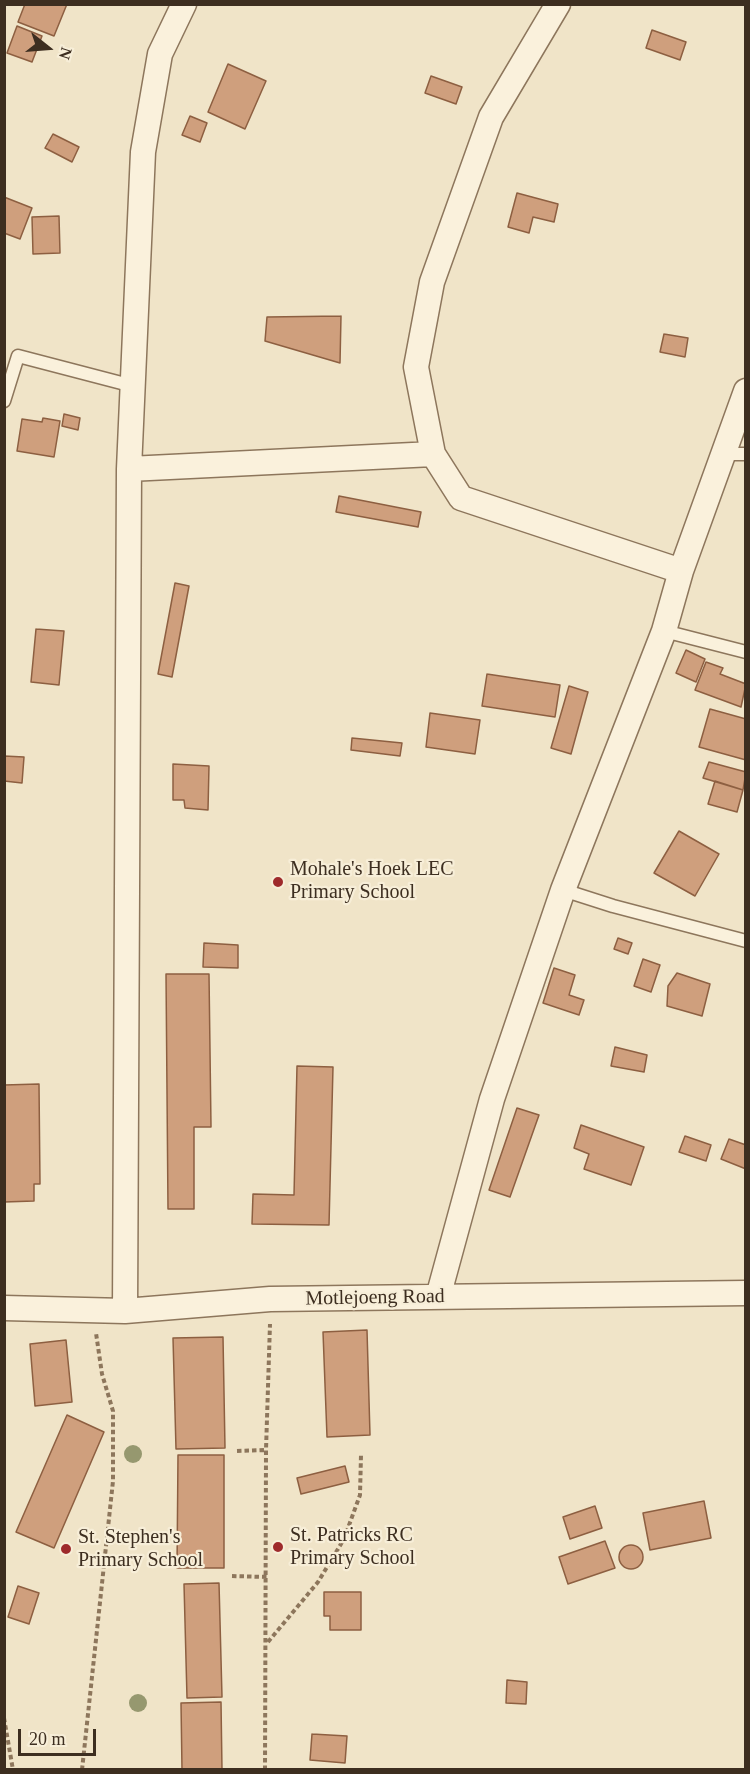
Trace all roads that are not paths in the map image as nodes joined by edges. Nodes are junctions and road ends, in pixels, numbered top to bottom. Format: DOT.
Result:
graph roads {
  1 [pos="184,4"];
  2 [pos="558,4"];
  3 [pos="134,386"];
  4 [pos="746,392"];
  5 [pos="4,401"];
  6 [pos="433,454"];
  7 [pos="735,454"];
  8 [pos="129,469"];
  9 [pos="681,571"];
  10 [pos="664,631"];
  11 [pos="746,652"];
  12 [pos="563,890"];
  13 [pos="746,941"];
  14 [pos="746,1293"];
  15 [pos="438,1297"];
  16 [pos="4,1308"];
  17 [pos="125,1311"];
  1 -- 3 [label="street"];
  2 -- 6 [label="street"];
  3 -- 5 [label="lane"];
  3 -- 8 [label="street"];
  4 -- 7 [label="street"];
  6 -- 8 [label="street"];
  6 -- 9 [label="street"];
  7 -- 9 [label="street"];
  8 -- 17 [label="street"];
  9 -- 10 [label="street"];
  10 -- 11 [label="lane"];
  10 -- 12 [label="street"];
  12 -- 13 [label="lane"];
  12 -- 15 [label="street"];
  14 -- 15 [label="street, Motlejoeng Road"];
  15 -- 17 [label="street, Motlejoeng Road"];
  16 -- 17 [label="street, Motlejoeng Road"];
}
